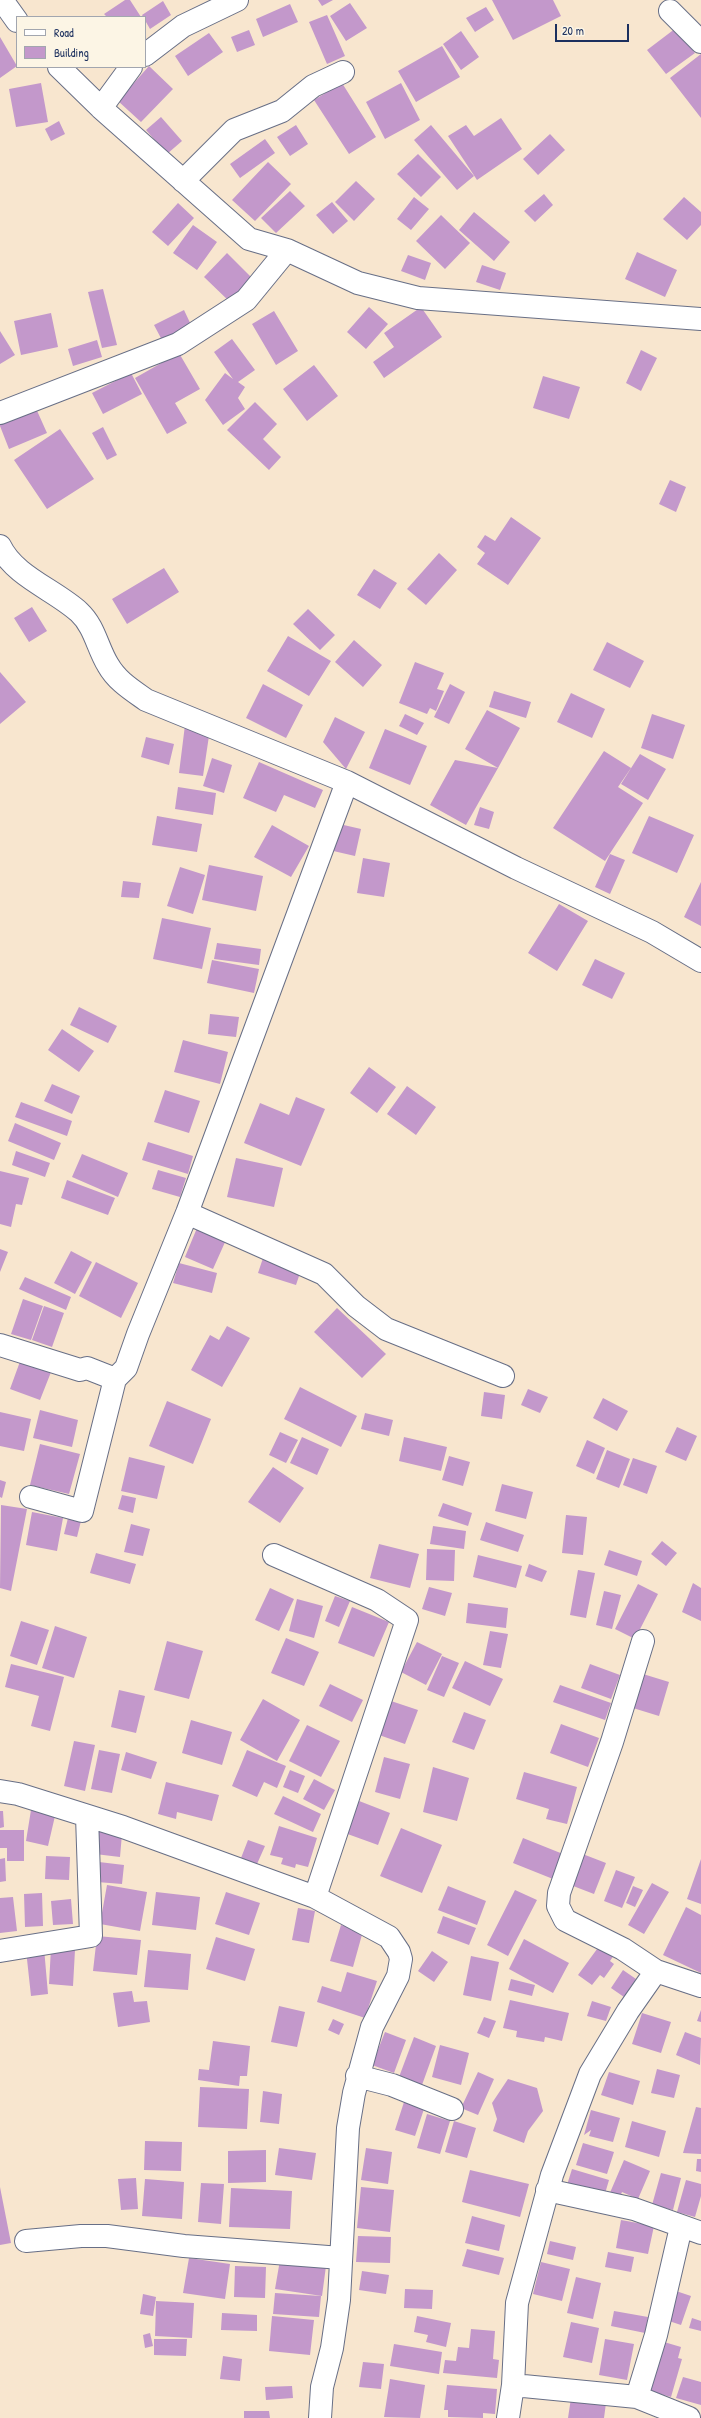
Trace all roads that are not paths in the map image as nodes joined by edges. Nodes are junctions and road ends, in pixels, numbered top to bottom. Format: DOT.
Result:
graph roads {
  1 [pos="2,0"];
  2 [pos="237,0"];
  3 [pos="670,11"];
  4 [pos="16,20"];
  5 [pos="701,42"];
  6 [pos="146,55"];
  7 [pos="60,68"];
  8 [pos="130,68"];
  9 [pos="343,72"];
  10 [pos="101,108"];
  11 [pos="183,181"];
  12 [pos="287,250"];
  13 [pos="701,320"];
  14 [pos="0,413"];
  15 [pos="0,546"];
  16 [pos="347,782"];
  17 [pos="701,961"];
  18 [pos="187,1213"];
  19 [pos="0,1345"];
  20 [pos="503,1376"];
  21 [pos="115,1379"];
  22 [pos="32,1497"];
  23 [pos="274,1556"];
  24 [pos="643,1641"];
  25 [pos="0,1791"];
  26 [pos="87,1816"];
  27 [pos="315,1897"];
  28 [pos="0,1951"];
  29 [pos="656,1971"];
  30 [pos="701,1986"];
  31 [pos="357,2076"];
  32 [pos="452,2109"];
  33 [pos="547,2190"];
  34 [pos="691,2230"];
  35 [pos="26,2241"];
  36 [pos="341,2258"];
  37 [pos="513,2385"];
  38 [pos="637,2398"];
  39 [pos="320,2418"];
  40 [pos="508,2418"];
  41 [pos="689,2418"];
  1 -- 4 [label="street"];
  2 -- 6 [label="street"];
  3 -- 5 [label="street"];
  7 -- 10 [label="street"];
  8 -- 10 [label="street"];
  9 -- 11 [label="street"];
  10 -- 11 [label="street"];
  11 -- 12 [label="street"];
  12 -- 13 [label="street"];
  12 -- 14 [label="street"];
  15 -- 16 [label="street"];
  16 -- 17 [label="street"];
  16 -- 18 [label="street"];
  18 -- 20 [label="street"];
  18 -- 21 [label="street"];
  19 -- 21 [label="street"];
  21 -- 22 [label="street"];
  23 -- 27 [label="street"];
  24 -- 29 [label="street"];
  25 -- 26 [label="street"];
  26 -- 27 [label="street"];
  26 -- 28 [label="street"];
  27 -- 31 [label="street"];
  29 -- 30 [label="street"];
  29 -- 33 [label="street"];
  31 -- 32 [label="street"];
  31 -- 36 [label="street"];
  33 -- 34 [label="street"];
  33 -- 37 [label="street"];
  34 -- 38 [label="street"];
  35 -- 36 [label="street"];
  36 -- 39 [label="street"];
  37 -- 38 [label="street"];
  37 -- 40 [label="street"];
  38 -- 41 [label="street"];
}
